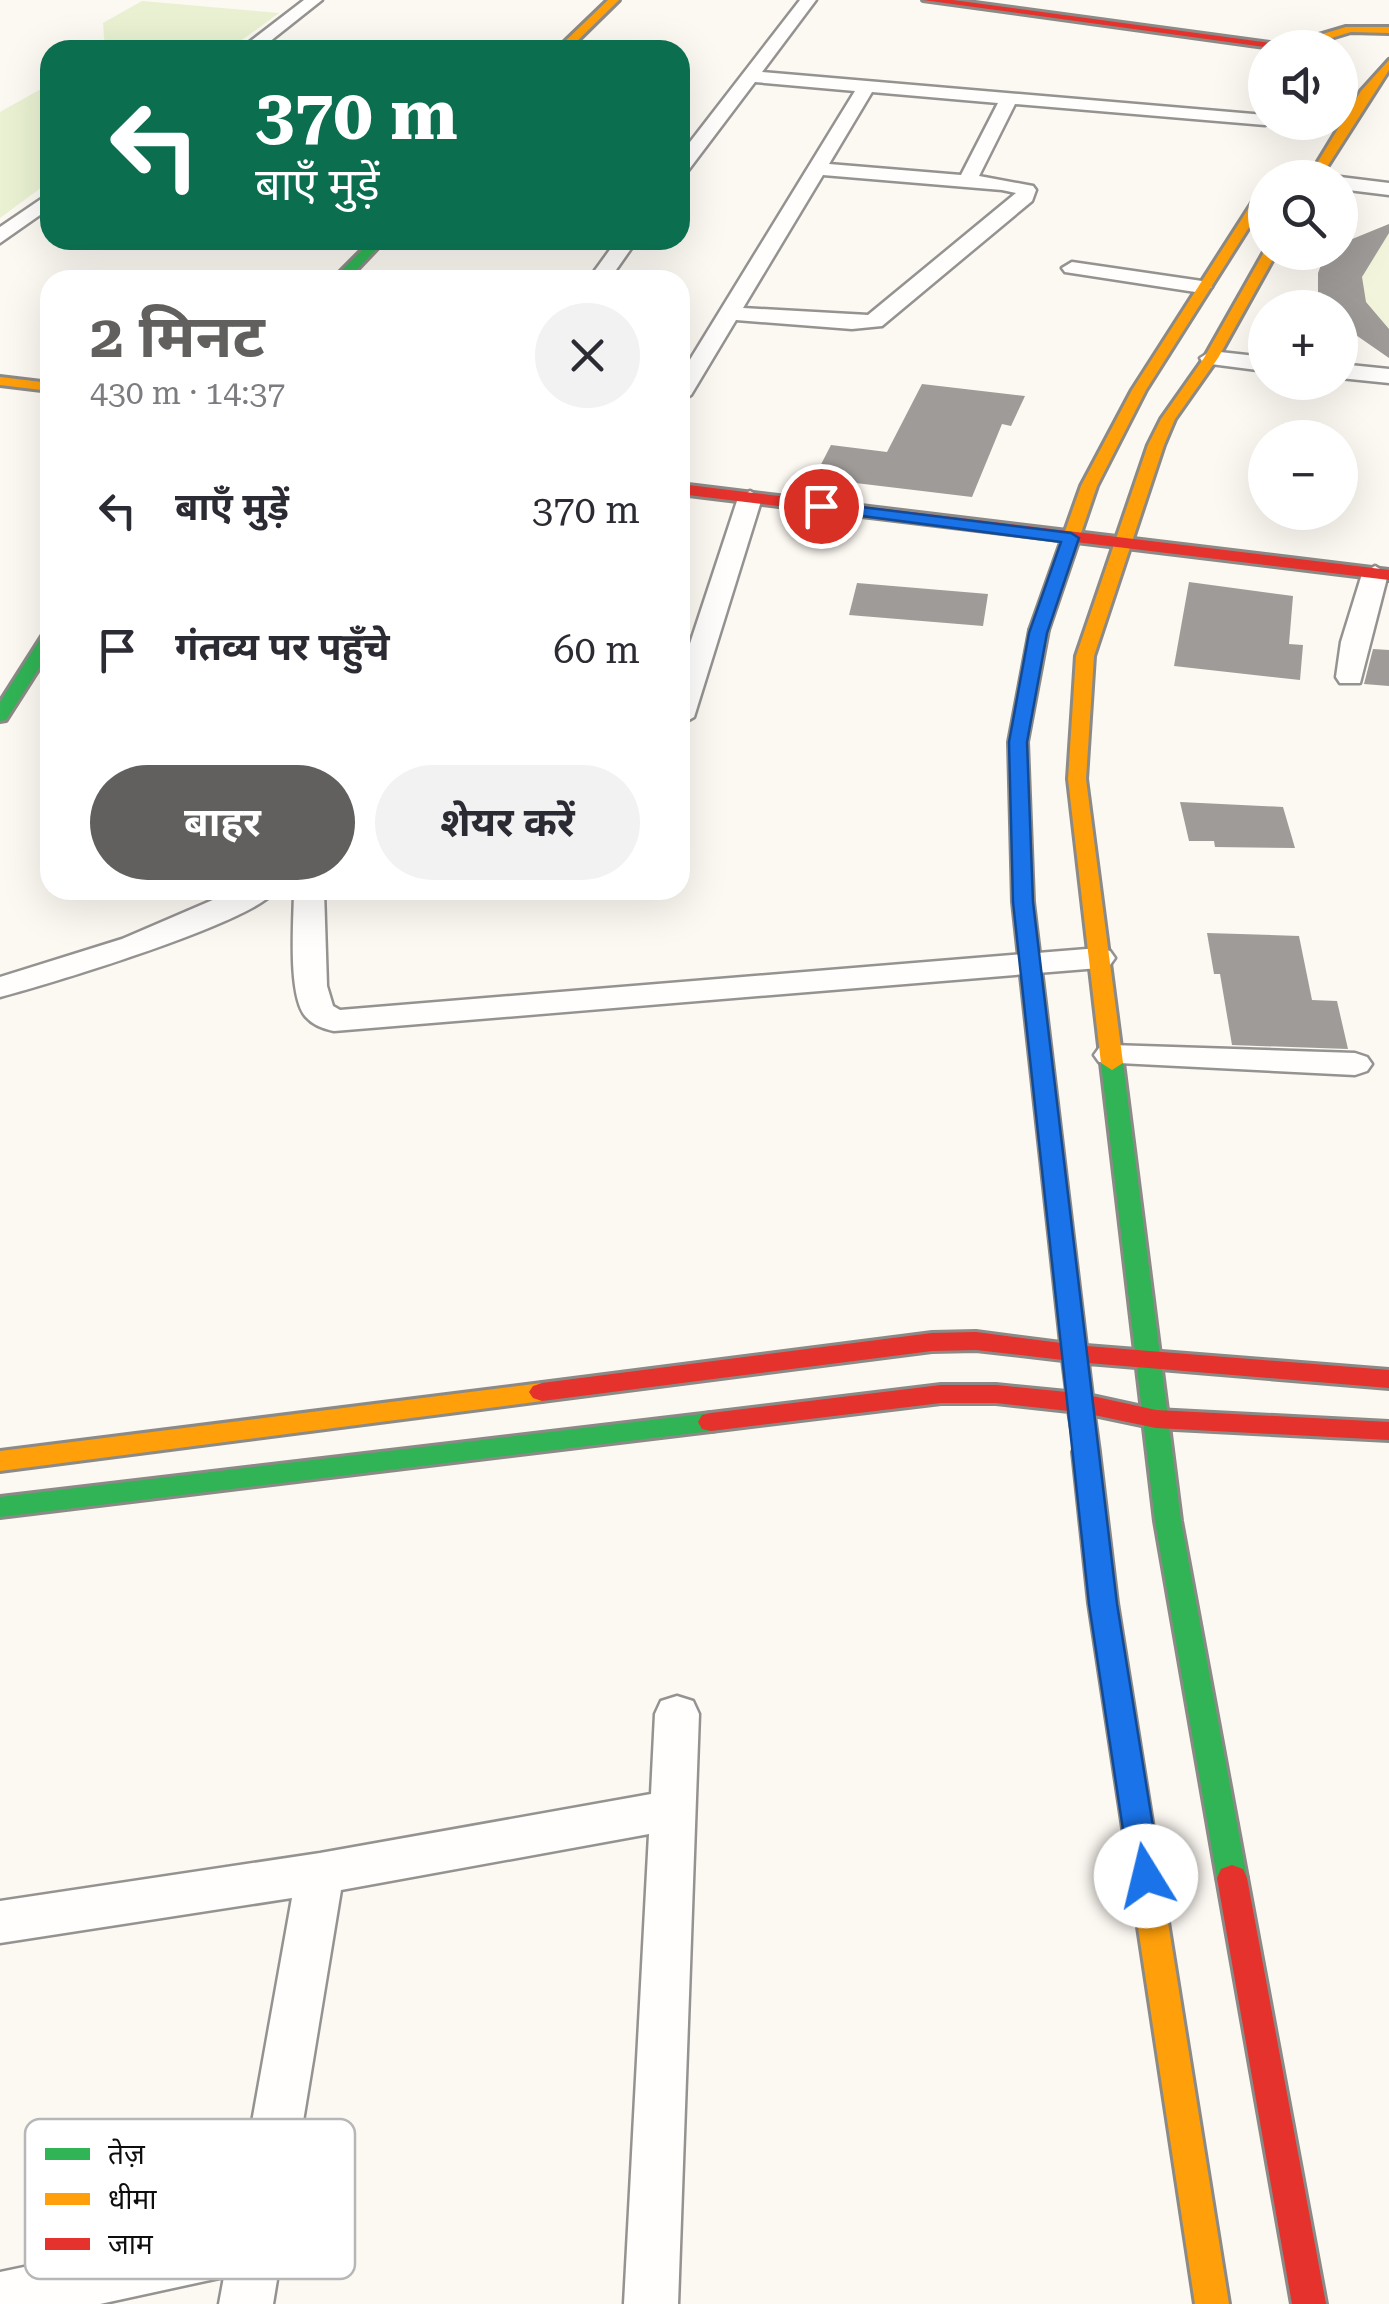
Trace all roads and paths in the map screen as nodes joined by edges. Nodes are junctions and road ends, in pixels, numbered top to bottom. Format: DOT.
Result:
graph roads {
  1 [pos="314,0"];
  2 [pos="808,0"];
  3 [pos="928,0"];
  4 [pos="609,2"];
  5 [pos="1378,6"];
  6 [pos="1350,29"];
  7 [pos="1389,30"];
  8 [pos="1248,38"];
  9 [pos="261,40"];
  10 [pos="572,40"];
  11 [pos="1366,60"];
  12 [pos="748,76"];
  13 [pos="866,86"];
  14 [pos="1009,98"];
  15 [pos="1248,119"];
  16 [pos="1309,140"];
  17 [pos="1312,149"];
  18 [pos="690,154"];
  19 [pos="1313,160"];
  20 [pos="816,169"];
  21 [pos="968,180"];
  22 [pos="1358,185"];
  23 [pos="1389,189"];
  24 [pos="40,206"];
  25 [pos="1248,218"];
  26 [pos="0,236"];
  27 [pos="369,250"];
  28 [pos="1072,268"];
  29 [pos="349,270"];
  30 [pos="1261,270"];
  31 [pos="1202,287"];
  32 [pos="730,313"];
  33 [pos="1211,358"];
  34 [pos="1248,362"];
  35 [pos="1358,373"];
  36 [pos="1389,376"];
  37 [pos="690,379"];
  38 [pos="0,381"];
  39 [pos="40,387"];
  40 [pos="690,490"];
  41 [pos="750,498"];
  42 [pos="1071,538"];
  43 [pos="1120,544"];
  44 [pos="1382,574"];
  45 [pos="40,654"];
  46 [pos="1350,677"];
  47 [pos="690,686"];
  48 [pos="0,716"];
  49 [pos="233,900"];
  50 [pos="308,900"];
  51 [pos="1099,958"];
  52 [pos="1030,964"];
  53 [pos="0,987"];
  54 [pos="1111,1054"];
  55 [pos="1354,1064"];
  56 [pos="1074,1352"];
  57 [pos="1149,1362"];
  58 [pos="1389,1378"];
  59 [pos="1080,1403"];
  60 [pos="1156,1419"];
  61 [pos="1389,1432"];
  62 [pos="0,1460"];
  63 [pos="0,1506"];
  64 [pos="677,1714"];
  65 [pos="673,1810"];
  66 [pos="320,1873"];
  67 [pos="0,1922"];
  68 [pos="278,2119"];
  69 [pos="90,2279"];
  70 [pos="250,2279"];
  71 [pos="0,2298"];
  72 [pos="246,2304"];
  73 [pos="651,2304"];
  74 [pos="1212,2304"];
  75 [pos="1310,2304"];
  1 -- 9 [label="street"];
  2 -- 12 [label="street"];
  3 -- 8 [label="street"];
  4 -- 10 [label="street"];
  5 -- 6 [label="street"];
  6 -- 7 [label="street"];
  11 -- 17 [label="street"];
  12 -- 13 [label="street"];
  12 -- 18 [label="street"];
  13 -- 14 [label="street"];
  13 -- 20 [label="street"];
  14 -- 15 [label="street"];
  14 -- 21 [label="street"];
  16 -- 17 [label="street"];
  17 -- 19 [label="street"];
  20 -- 21 [label="street"];
  20 -- 32 [label="street"];
  21 -- 32 [label="street"];
  22 -- 23 [label="street"];
  24 -- 26 [label="street"];
  25 -- 31 [label="street"];
  27 -- 29 [label="street"];
  28 -- 31 [label="street"];
  30 -- 33 [label="street"];
  31 -- 42 [label="street"];
  32 -- 37 [label="street"];
  33 -- 34 [label="street"];
  33 -- 43 [label="street"];
  35 -- 36 [label="street"];
  38 -- 39 [label="street"];
  40 -- 41 [label="street"];
  41 -- 42 [label="street"];
  41 -- 47 [label="street"];
  42 -- 43 [label="street"];
  42 -- 52 [label="street"];
  43 -- 44 [label="street"];
  43 -- 51 [label="street"];
  44 -- 46 [label="street"];
  45 -- 48 [label="street"];
  49 -- 53 [label="street"];
  50 -- 52 [label="street"];
  51 -- 52 [label="street"];
  51 -- 54 [label="street"];
  52 -- 56 [label="street"];
  54 -- 55 [label="street"];
  54 -- 57 [label="street"];
  56 -- 57 [label="street"];
  56 -- 59 [label="street"];
  56 -- 62 [label="street"];
  57 -- 58 [label="street"];
  57 -- 60 [label="street"];
  59 -- 60 [label="street"];
  59 -- 63 [label="street"];
  59 -- 74 [label="street"];
  60 -- 61 [label="street"];
  60 -- 75 [label="street"];
  64 -- 65 [label="street"];
  65 -- 66 [label="street"];
  65 -- 73 [label="street"];
  66 -- 67 [label="street"];
  66 -- 68 [label="street"];
  69 -- 71 [label="street"];
  70 -- 72 [label="street"];
}
